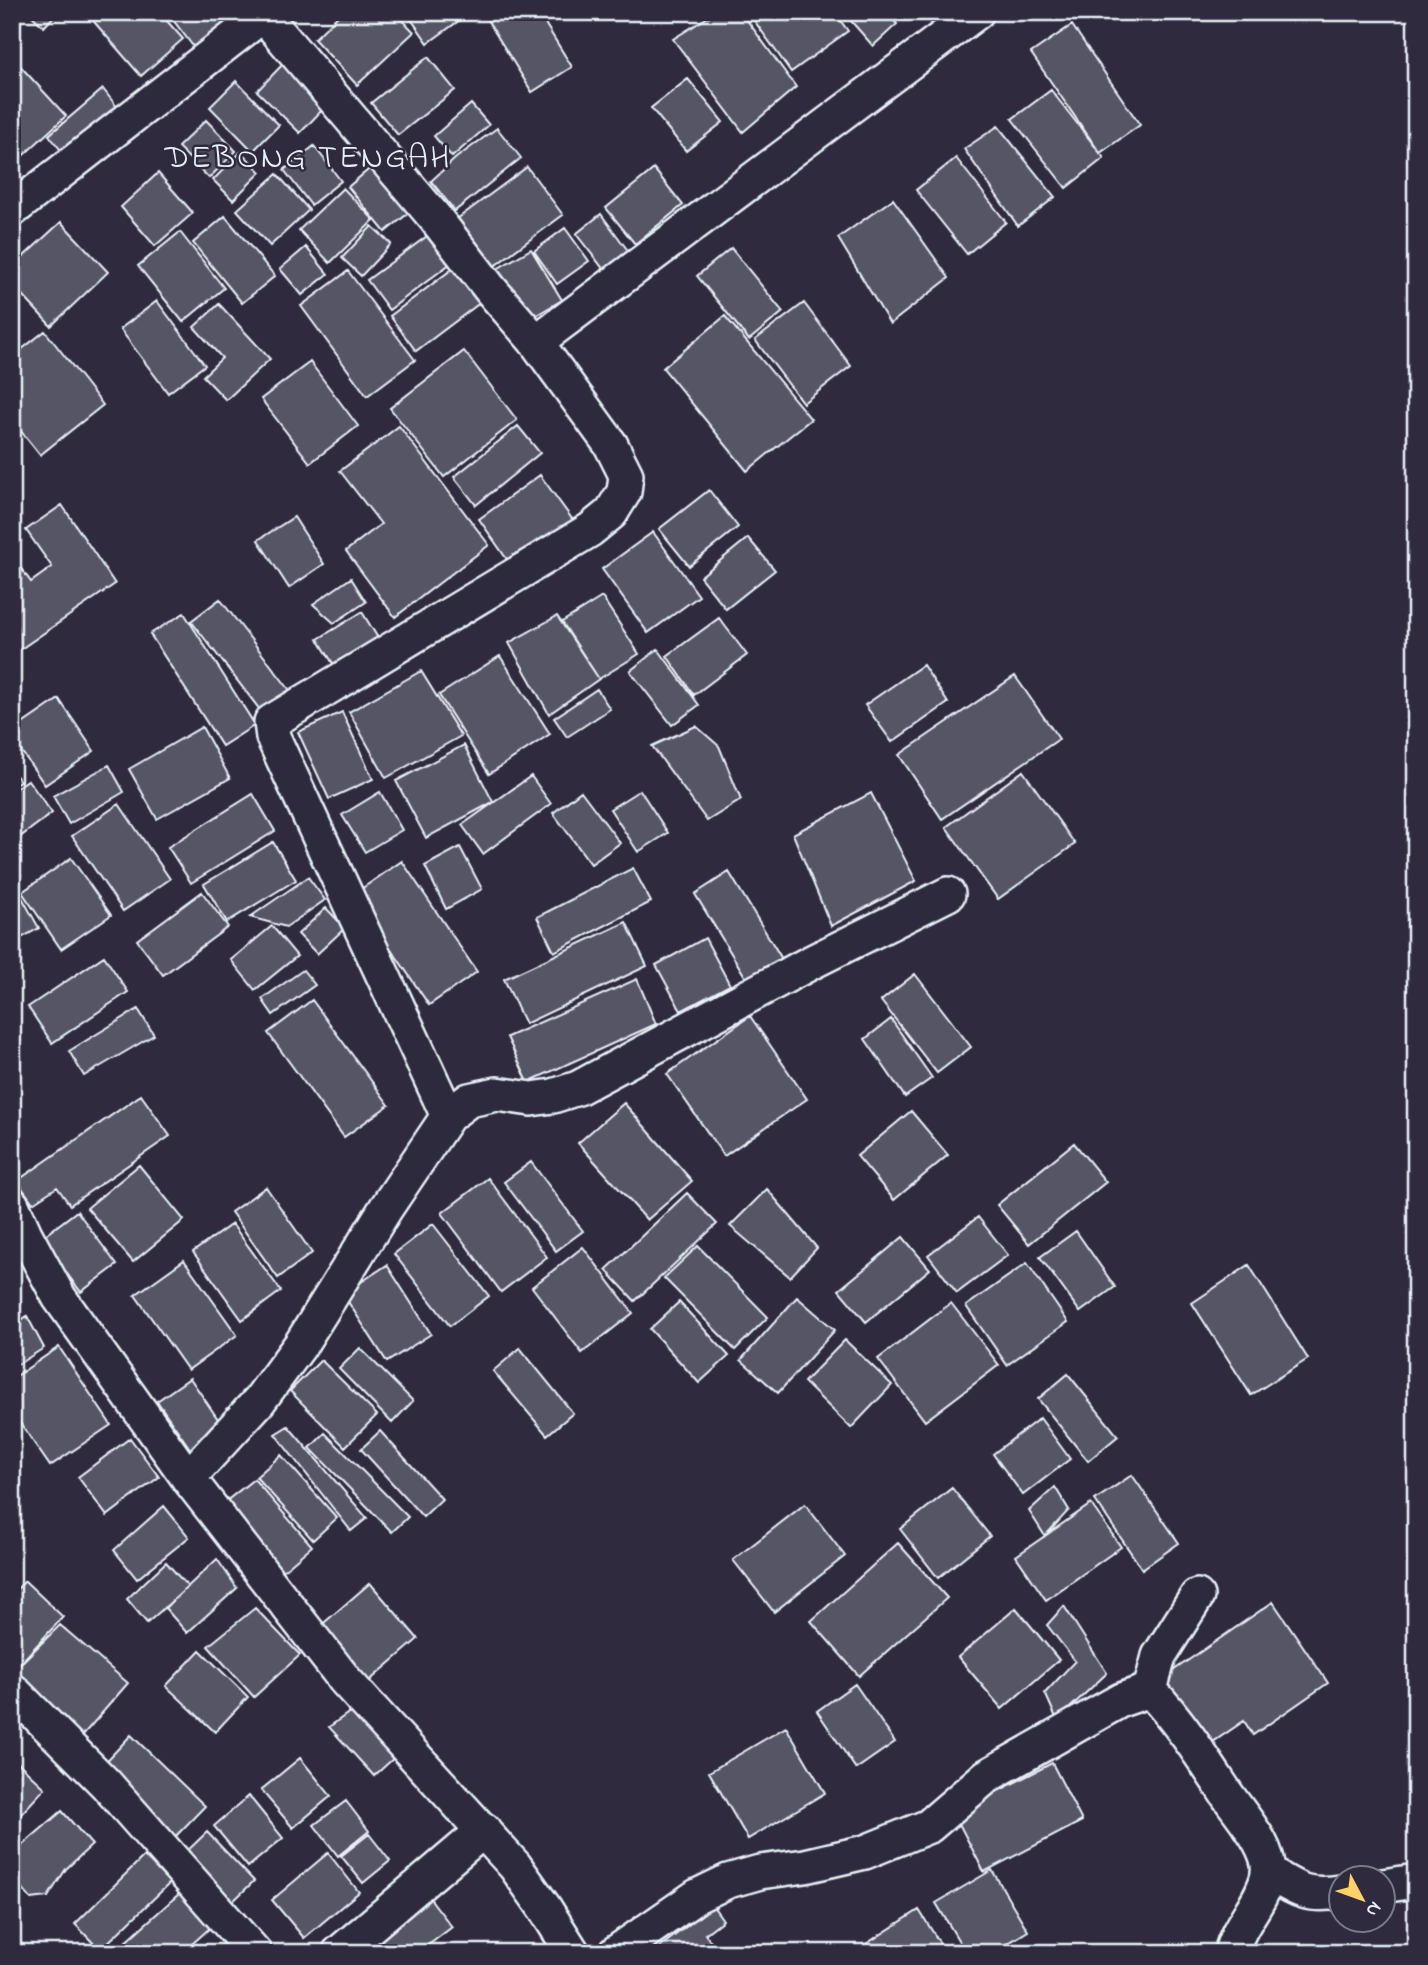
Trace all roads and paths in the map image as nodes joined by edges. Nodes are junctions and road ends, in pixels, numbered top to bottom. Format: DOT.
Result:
graph roads {
  1 [pos="977,12"];
  2 [pos="262,14"];
  3 [pos="12,211"];
  4 [pos="536,342"];
  5 [pos="948,894"];
  6 [pos="448,1116"];
  7 [pos="12,1205"];
  8 [pos="188,1478"];
  9 [pos="1197,1596"];
  10 [pos="12,1690"];
  11 [pos="1150,1690"];
  12 [pos="484,1830"];
  13 [pos="1268,1872"];
  14 [pos="1416,1881"];
  15 [pos="1396,1884"];
  16 [pos="1326,1894"];
  17 [pos="255,1953"];
  18 [pos="339,1953"];
  19 [pos="573,1953"];
  20 [pos="615,1953"];
  21 [pos="1231,1953"];
  1 -- 4 [label="street"];
  2 -- 3 [label="street"];
  2 -- 4 [label="street"];
  4 -- 6 [label="street"];
  5 -- 6 [label="street"];
  6 -- 8 [label="street"];
  7 -- 8 [label="street"];
  8 -- 12 [label="street"];
  9 -- 11 [label="street"];
  10 -- 17 [label="street"];
  11 -- 13 [label="street"];
  11 -- 20 [label="street"];
  12 -- 18 [label="street"];
  12 -- 19 [label="street"];
  13 -- 16 [label="street"];
  13 -- 21 [label="street"];
  14 -- 15 [label="street"];
}
